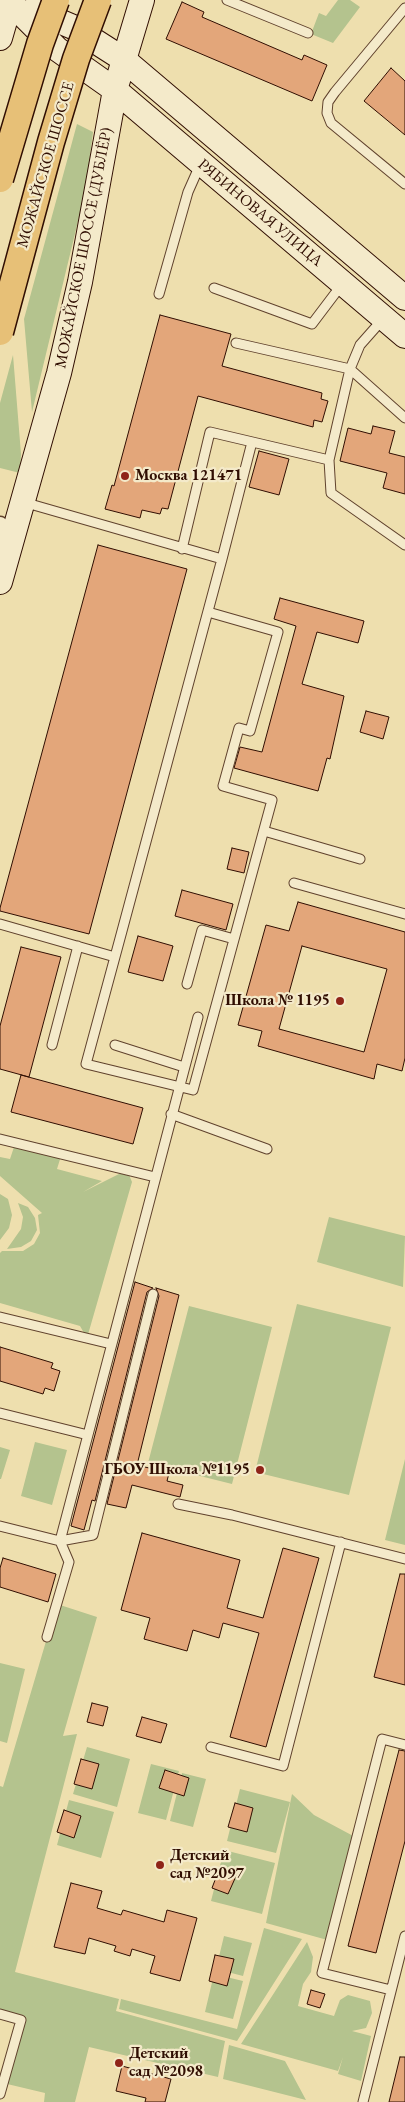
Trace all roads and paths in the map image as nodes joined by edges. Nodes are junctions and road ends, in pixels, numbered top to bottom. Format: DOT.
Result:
graph roads {
  1 [pos="10,0"];
  2 [pos="56,0"];
  3 [pos="98,0"];
  4 [pos="142,0"];
  5 [pos="227,0"];
  6 [pos="243,3"];
  7 [pos="405,8"];
  8 [pos="308,33"];
  9 [pos="0,38"];
  10 [pos="124,59"];
  11 [pos="116,90"];
  12 [pos="201,162"];
  13 [pos="0,179"];
  14 [pos="405,184"];
  15 [pos="343,283"];
  16 [pos="214,288"];
  17 [pos="159,294"];
  18 [pos="405,298"];
  19 [pos="384,318"];
  20 [pos="0,332"];
  21 [pos="405,336"];
  22 [pos="236,343"];
  23 [pos="350,369"];
  24 [pos="405,418"];
  25 [pos="252,442"];
  26 [pos="329,460"];
  27 [pos="23,502"];
  28 [pos="0,525"];
  29 [pos="405,545"];
  30 [pos="182,549"];
  31 [pos="8,554"];
  32 [pos="222,559"];
  33 [pos="0,582"];
  34 [pos="208,612"];
  35 [pos="264,831"];
  36 [pos="360,859"];
  37 [pos="294,883"];
  38 [pos="405,914"];
  39 [pos="0,924"];
  40 [pos="234,939"];
  41 [pos="78,946"];
  42 [pos="115,957"];
  43 [pos="188,984"];
  44 [pos="198,1017"];
  45 [pos="52,1045"];
  46 [pos="115,1045"];
  47 [pos="184,1067"];
  48 [pos="179,1087"];
  49 [pos="172,1114"];
  50 [pos="0,1139"];
  51 [pos="267,1149"];
  52 [pos="155,1177"];
  53 [pos="154,1294"];
  54 [pos="0,1317"];
  55 [pos="111,1344"];
  56 [pos="0,1413"];
  57 [pos="88,1435"];
  58 [pos="178,1504"];
  59 [pos="0,1526"];
  60 [pos="60,1541"];
  61 [pos="341,1542"];
  62 [pos="405,1559"];
  63 [pos="47,1636"];
  64 [pos="405,1745"];
  65 [pos="211,1747"];
  66 [pos="405,1936"];
  67 [pos="402,1962"];
  68 [pos="391,1990"];
  69 [pos="0,2014"];
  70 [pos="0,2094"];
  71 [pos="363,2102"];
  1 -- 9 [label="main road"];
  1 -- 10 [label="main road, РЯБИНОВАЯ УЛИЦА"];
  1 -- 11 [label="main road, РЯБИНОВАЯ УЛИЦА"];
  2 -- 13 [label="main road, bridge"];
  3 -- 20 [label="main road, МОЖАЙСКОЕ ШОССЕ, bridge"];
  4 -- 10 [label="main road, МОЖАЙСКОЕ ШОССЕ (ДУБЛЁР)"];
  5 -- 6 [label="lane"];
  6 -- 8 [label="lane"];
  7 -- 14 [label="lane"];
  10 -- 11 [label="main road, МОЖАЙСКОЕ ШОССЕ (ДУБЛЁР)"];
  10 -- 18 [label="main road, РЯБИНОВАЯ УЛИЦА"];
  11 -- 12 [label="main road, РЯБИНОВАЯ УЛИЦА"];
  11 -- 27 [label="main road, МОЖАЙСКОЕ ШОССЕ (ДУБЛЁР)"];
  12 -- 15 [label="main road, РЯБИНОВАЯ УЛИЦА"];
  12 -- 17 [label="lane"];
  15 -- 16 [label="lane"];
  15 -- 19 [label="main road, РЯБИНОВАЯ УЛИЦА"];
  19 -- 21 [label="main road, РЯБИНОВАЯ УЛИЦА"];
  19 -- 23 [label="lane"];
  22 -- 23 [label="lane"];
  23 -- 24 [label="lane"];
  23 -- 26 [label="lane"];
  25 -- 26 [label="lane"];
  25 -- 30 [label="lane"];
  25 -- 32 [label="lane"];
  26 -- 29 [label="lane"];
  27 -- 30 [label="lane"];
  27 -- 31 [label="main road, МОЖАЙСКОЕ ШОССЕ (ДУБЛЁР)"];
  28 -- 31 [label="street"];
  30 -- 32 [label="lane"];
  31 -- 33 [label="main road, МОЖАЙСКОЕ ШОССЕ (ДУБЛЁР)"];
  32 -- 34 [label="lane"];
  34 -- 35 [label="lane"];
  34 -- 42 [label="lane"];
  35 -- 36 [label="lane"];
  35 -- 40 [label="lane"];
  37 -- 38 [label="lane"];
  39 -- 41 [label="lane"];
  40 -- 43 [label="lane"];
  40 -- 48 [label="lane"];
  41 -- 42 [label="lane"];
  41 -- 45 [label="lane"];
  42 -- 48 [label="lane"];
  44 -- 47 [label="lane"];
  46 -- 47 [label="lane"];
  47 -- 48 [label="lane"];
  48 -- 49 [label="lane"];
  49 -- 51 [label="lane"];
  49 -- 52 [label="lane"];
  50 -- 52 [label="lane"];
  52 -- 55 [label="lane"];
  53 -- 60 [label="lane"];
  54 -- 55 [label="lane"];
  55 -- 57 [label="lane"];
  56 -- 57 [label="lane"];
  57 -- 60 [label="lane"];
  58 -- 61 [label="lane"];
  59 -- 60 [label="lane"];
  60 -- 63 [label="lane"];
  61 -- 62 [label="lane"];
  61 -- 65 [label="lane"];
  64 -- 68 [label="lane"];
  66 -- 67 [label="lane"];
  67 -- 68 [label="lane"];
  68 -- 71 [label="lane"];
  69 -- 70 [label="lane"];
}
